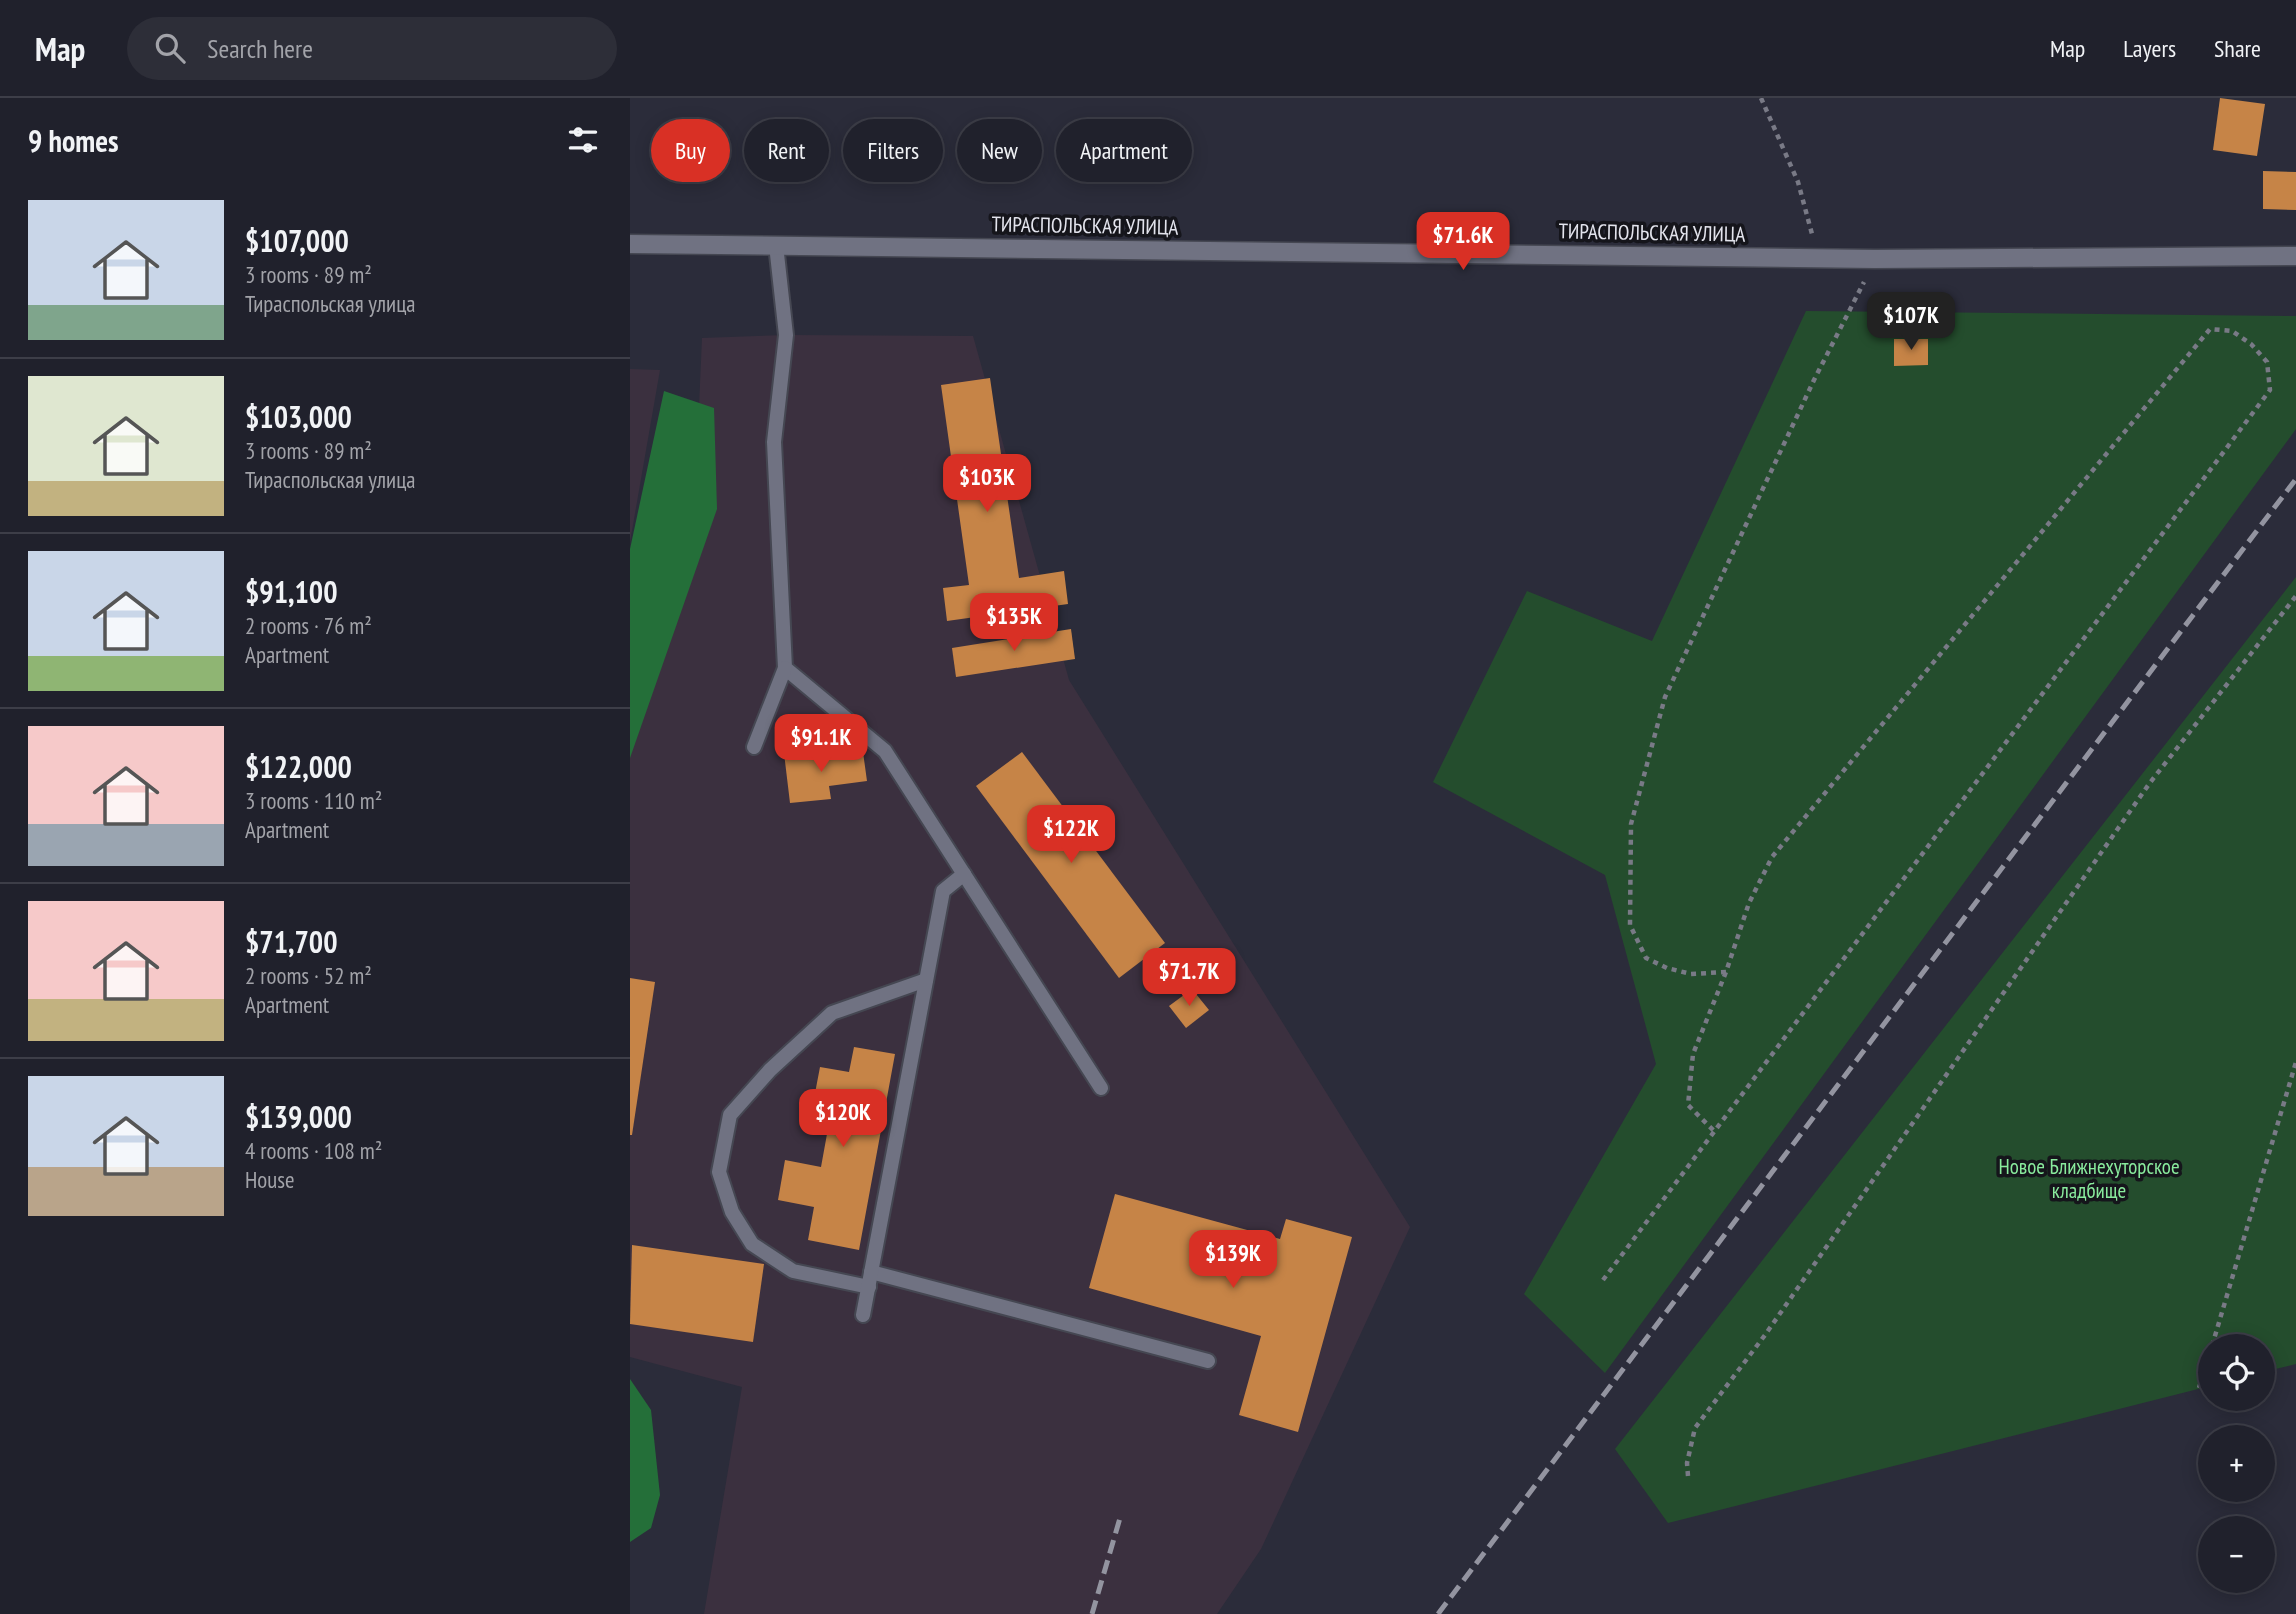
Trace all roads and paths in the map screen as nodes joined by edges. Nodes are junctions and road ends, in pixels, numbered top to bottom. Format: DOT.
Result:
graph roads {
  1 [pos="1761,98"];
  2 [pos="630,244"];
  3 [pos="776,245"];
  4 [pos="2296,256"];
  5 [pos="1819,258"];
  6 [pos="1875,259"];
  7 [pos="2296,596"];
  8 [pos="785,668"];
  9 [pos="754,747"];
  10 [pos="964,874"];
  11 [pos="1726,972"];
  12 [pos="926,980"];
  13 [pos="2296,1062"];
  14 [pos="1101,1088"];
  15 [pos="1714,1131"];
  16 [pos="870,1279"];
  17 [pos="1602,1280"];
  18 [pos="863,1315"];
  19 [pos="2216,1334"];
  20 [pos="1208,1361"];
  21 [pos="1688,1476"];
  1 -- 5 [label="path"];
  2 -- 3 [label="street, ТИРАСПОЛЬСКАЯ УЛИЦА"];
  3 -- 5 [label="street, ТИРАСПОЛЬСКАЯ УЛИЦА"];
  3 -- 8 [label="lane"];
  4 -- 6 [label="street, ТИРАСПОЛЬСКАЯ УЛИЦА"];
  5 -- 6 [label="street, ТИРАСПОЛЬСКАЯ УЛИЦА"];
  6 -- 11 [label="path"];
  7 -- 21 [label="path"];
  8 -- 9 [label="lane"];
  8 -- 10 [label="lane"];
  10 -- 12 [label="lane"];
  10 -- 14 [label="lane"];
  11 -- 15 [label="path"];
  11 -- 15 [label="path"];
  12 -- 16 [label="lane"];
  12 -- 16 [label="lane"];
  13 -- 19 [label="path"];
  15 -- 17 [label="path"];
  16 -- 18 [label="lane"];
  16 -- 20 [label="lane"];
}
